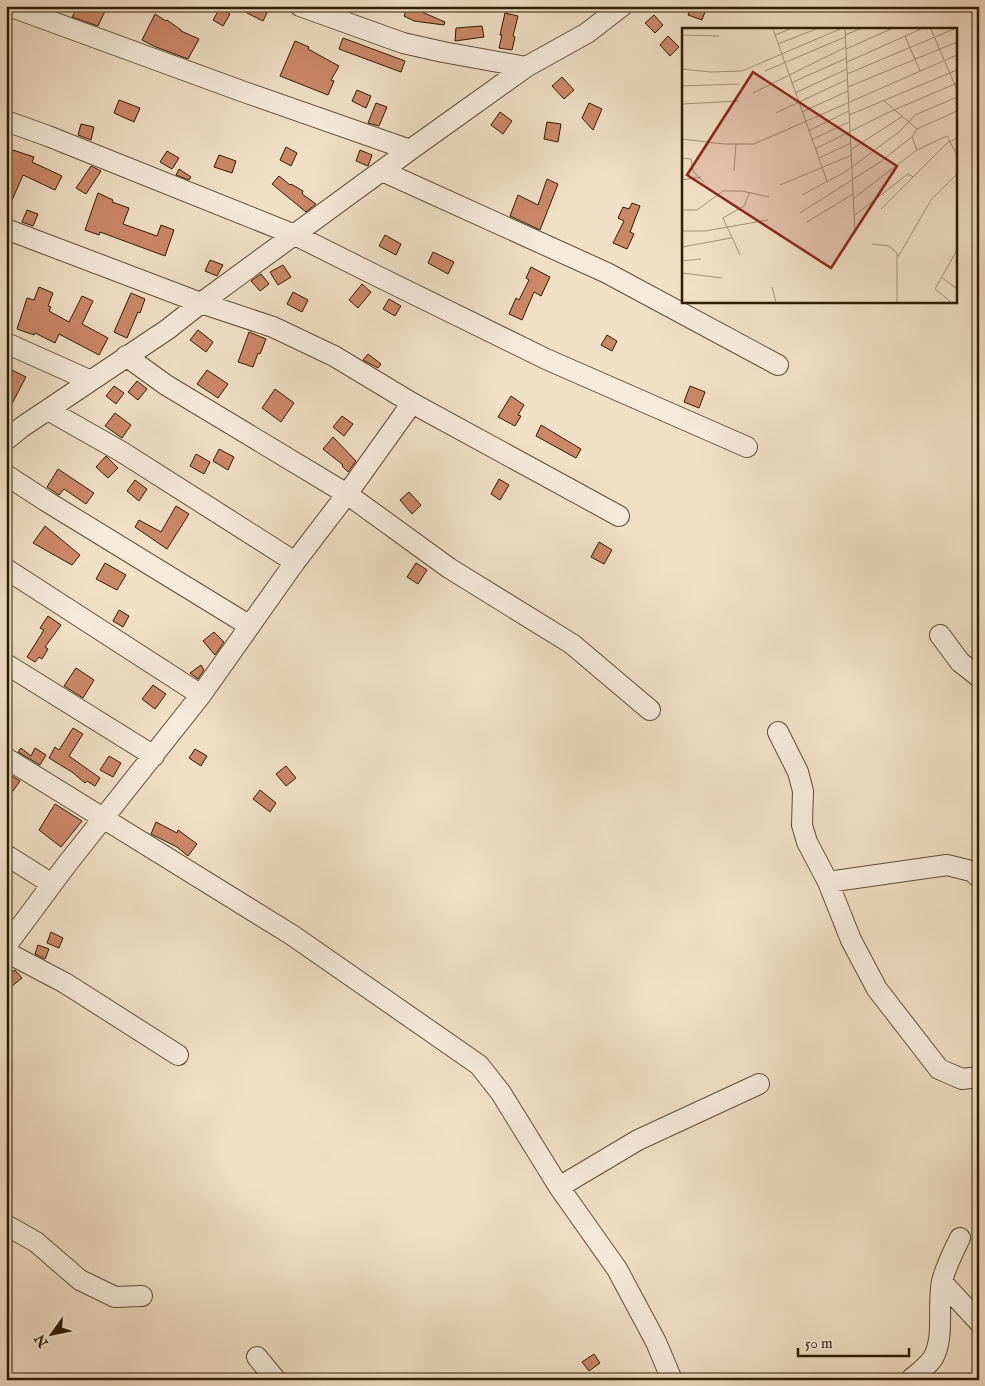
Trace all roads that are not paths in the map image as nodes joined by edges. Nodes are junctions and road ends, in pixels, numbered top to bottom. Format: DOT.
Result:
graph roads {
  1 [pos="9,6"];
  2 [pos="300,6"];
  3 [pos="622,6"];
  4 [pos="526,67"];
  5 [pos="6,121"];
  6 [pos="410,150"];
  7 [pos="382,171"];
  8 [pos="6,229"];
  9 [pos="295,235"];
  10 [pos="201,303"];
  11 [pos="6,343"];
  12 [pos="126,356"];
  13 [pos="778,365"];
  14 [pos="91,381"];
  15 [pos="412,403"];
  16 [pos="48,410"];
  17 [pos="6,440"];
  18 [pos="747,447"];
  19 [pos="6,475"];
  20 [pos="347,494"];
  21 [pos="619,516"];
  22 [pos="295,562"];
  23 [pos="6,569"];
  24 [pos="250,626"];
  25 [pos="940,635"];
  26 [pos="6,664"];
  27 [pos="979,678"];
  28 [pos="201,695"];
  29 [pos="650,710"];
  30 [pos="778,732"];
  31 [pos="154,756"];
  32 [pos="6,758"];
  33 [pos="104,819"];
  34 [pos="6,855"];
  35 [pos="979,877"];
  36 [pos="828,882"];
  37 [pos="52,884"];
  38 [pos="6,946"];
  39 [pos="6,952"];
  40 [pos="178,1055"];
  41 [pos="979,1077"];
  42 [pos="759,1084"];
  43 [pos="559,1187"];
  44 [pos="6,1225"];
  45 [pos="960,1238"];
  46 [pos="942,1282"];
  47 [pos="142,1296"];
  48 [pos="979,1322"];
  49 [pos="256,1357"];
  50 [pos="276,1380"];
  51 [pos="672,1380"];
  52 [pos="910,1380"];
  1 -- 6 [label="street"];
  2 -- 4 [label="street"];
  3 -- 4 [label="street"];
  4 -- 6 [label="street"];
  5 -- 9 [label="street"];
  6 -- 7 [label="street"];
  7 -- 9 [label="street"];
  7 -- 13 [label="street"];
  8 -- 10 [label="street"];
  9 -- 10 [label="street"];
  9 -- 18 [label="street"];
  10 -- 12 [label="street"];
  10 -- 15 [label="street"];
  11 -- 14 [label="street"];
  12 -- 14 [label="street"];
  12 -- 20 [label="street"];
  14 -- 16 [label="street"];
  15 -- 20 [label="street"];
  15 -- 21 [label="street"];
  16 -- 17 [label="street"];
  16 -- 22 [label="street"];
  19 -- 24 [label="street"];
  20 -- 22 [label="street"];
  20 -- 29 [label="street"];
  22 -- 24 [label="street"];
  23 -- 28 [label="street"];
  24 -- 28 [label="street"];
  25 -- 27 [label="street"];
  26 -- 31 [label="street"];
  28 -- 31 [label="street"];
  30 -- 36 [label="street"];
  31 -- 33 [label="street"];
  32 -- 33 [label="street"];
  33 -- 37 [label="street"];
  33 -- 43 [label="street"];
  34 -- 37 [label="street"];
  35 -- 36 [label="street"];
  36 -- 41 [label="street"];
  37 -- 38 [label="street"];
  39 -- 40 [label="street"];
  42 -- 43 [label="street"];
  43 -- 51 [label="street"];
  44 -- 47 [label="street"];
  45 -- 46 [label="street"];
  46 -- 48 [label="street"];
  46 -- 52 [label="street"];
  49 -- 50 [label="street"];
}
